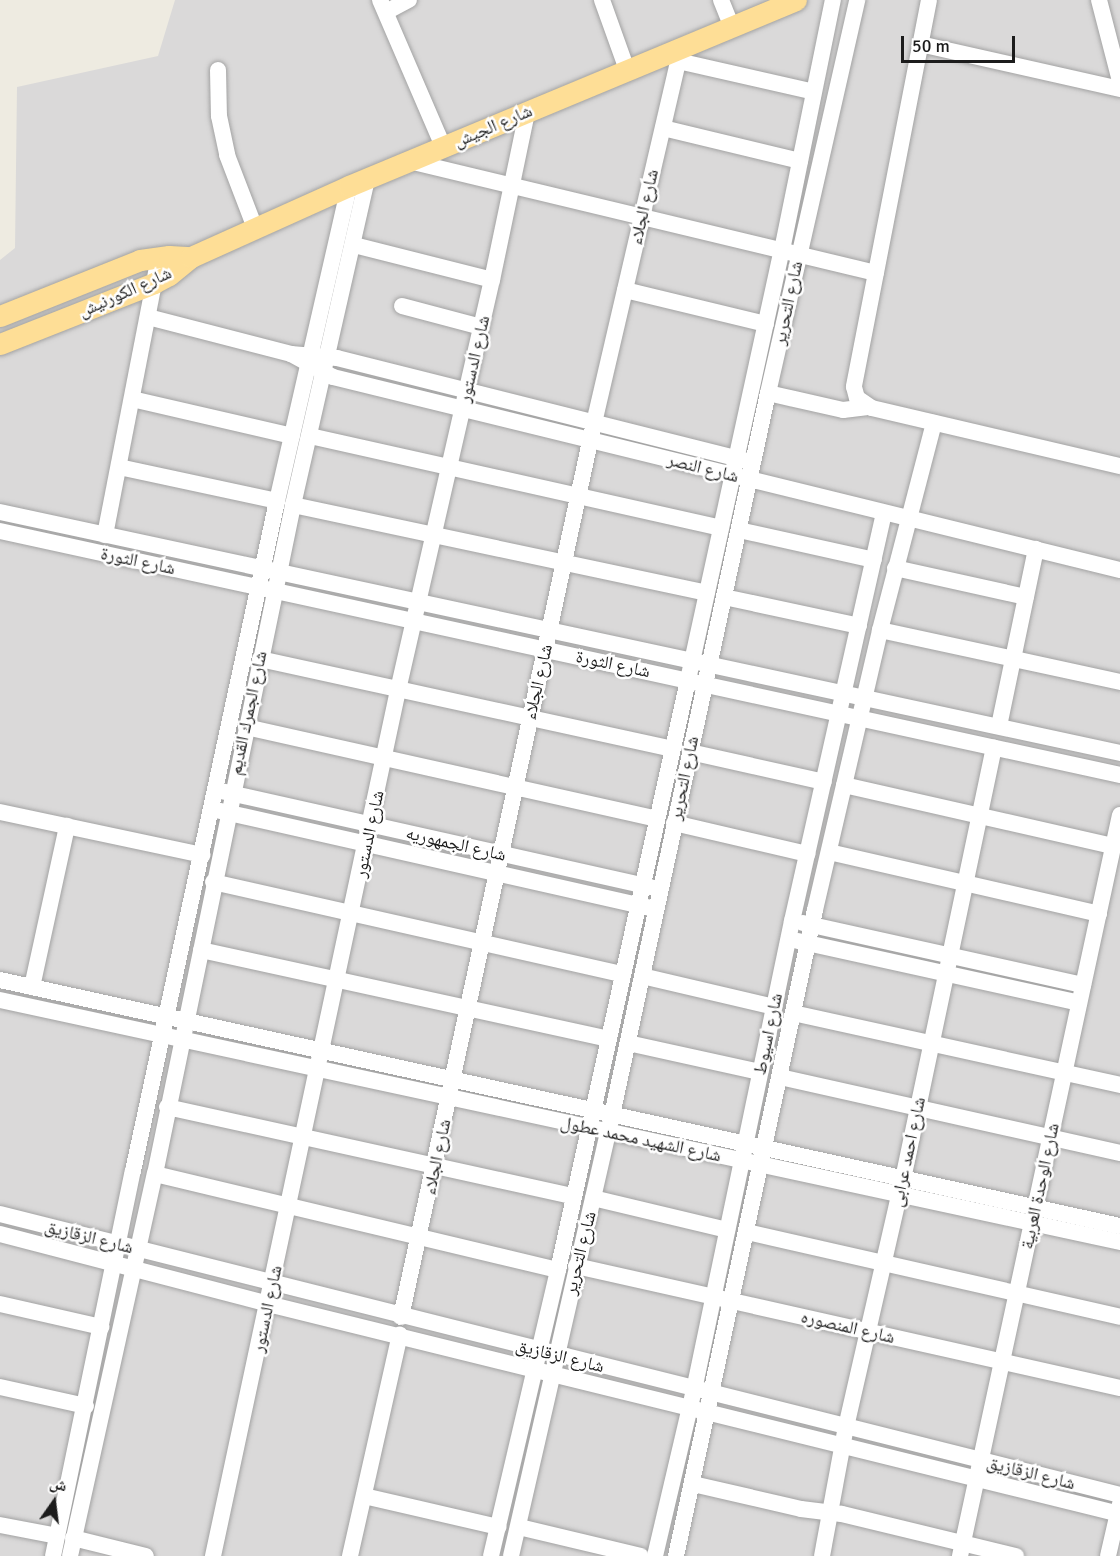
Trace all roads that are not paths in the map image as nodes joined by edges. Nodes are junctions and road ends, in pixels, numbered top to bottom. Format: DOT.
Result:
graph roads {
  1 [pos="409,0"];
  2 [pos="602,0"];
  3 [pos="721,0"];
  4 [pos="796,0"];
  5 [pos="833,0"];
  6 [pos="857,0"];
  7 [pos="929,0"];
  8 [pos="1099,0"];
  9 [pos="383,6"];
  10 [pos="732,27"];
  11 [pos="920,44"];
  12 [pos="680,54"];
  13 [pos="218,70"];
  14 [pos="627,70"];
  15 [pos="1120,81"];
  16 [pos="1120,88"];
  17 [pos="814,92"];
  18 [pos="527,112"];
  19 [pos="663,128"];
  20 [pos="443,146"];
  21 [pos="409,161"];
  22 [pos="800,161"];
  23 [pos="358,182"];
  24 [pos="512,185"];
  25 [pos="642,216"];
  26 [pos="255,228"];
  27 [pos="354,245"];
  28 [pos="782,250"];
  29 [pos="799,254"];
  30 [pos="159,257"];
  31 [pos="191,257"];
  32 [pos="876,273"];
  33 [pos="492,280"];
  34 [pos="154,283"];
  35 [pos="625,290"];
  36 [pos="402,306"];
  37 [pos="0,316"];
  38 [pos="148,317"];
  39 [pos="766,324"];
  40 [pos="481,327"];
  41 [pos="0,344"];
  42 [pos="317,362"];
  43 [pos="466,391"];
  44 [pos="768,393"];
  45 [pos="132,399"];
  46 [pos="866,407"];
  47 [pos="462,408"];
  48 [pos="594,423"];
  49 [pos="934,423"];
  50 [pos="292,436"];
  51 [pos="310,436"];
  52 [pos="591,440"];
  53 [pos="736,458"];
  54 [pos="753,463"];
  55 [pos="1120,466"];
  56 [pos="118,467"];
  57 [pos="448,467"];
  58 [pos="732,475"];
  59 [pos="750,480"];
  60 [pos="579,496"];
  61 [pos="285,503"];
  62 [pos="0,512"];
  63 [pos="884,513"];
  64 [pos="907,518"];
  65 [pos="721,528"];
  66 [pos="739,530"];
  67 [pos="0,531"];
  68 [pos="105,535"];
  69 [pos="432,535"];
  70 [pos="1035,549"];
  71 [pos="873,560"];
  72 [pos="564,563"];
  73 [pos="895,568"];
  74 [pos="1120,570"];
  75 [pos="271,571"];
  76 [pos="267,590"];
  77 [pos="707,593"];
  78 [pos="724,597"];
  79 [pos="1026,597"];
  80 [pos="417,603"];
  81 [pos="414,621"];
  82 [pos="859,626"];
  83 [pos="880,630"];
  84 [pos="549,632"];
  85 [pos="546,649"];
  86 [pos="1013,658"];
  87 [pos="260,659"];
  88 [pos="692,662"];
  89 [pos="710,666"];
  90 [pos="688,680"];
  91 [pos="1120,682"];
  92 [pos="705,684"];
  93 [pos="398,690"];
  94 [pos="844,695"];
  95 [pos="864,699"];
  96 [pos="840,714"];
  97 [pos="860,718"];
  98 [pos="530,719"];
  99 [pos="999,726"];
  100 [pos="246,727"];
  101 [pos="994,747"];
  102 [pos="672,749"];
  103 [pos="690,752"];
  104 [pos="1120,753"];
  105 [pos="384,758"];
  106 [pos="1120,775"];
  107 [pos="824,782"];
  108 [pos="844,785"];
  109 [pos="515,788"];
  110 [pos="224,792"];
  111 [pos="220,810"];
  112 [pos="0,812"];
  113 [pos="980,815"];
  114 [pos="1120,815"];
  115 [pos="656,819"];
  116 [pos="674,824"];
  117 [pos="370,825"];
  118 [pos="67,826"];
  119 [pos="366,844"];
  120 [pos="1113,846"];
  121 [pos="829,852"];
  122 [pos="500,854"];
  123 [pos="807,854"];
  124 [pos="202,855"];
  125 [pos="496,873"];
  126 [pos="213,882"];
  127 [pos="965,884"];
  128 [pos="641,885"];
  129 [pos="660,890"];
  130 [pos="637,905"];
  131 [pos="656,909"];
  132 [pos="352,913"];
  133 [pos="1099,914"];
  134 [pos="792,921"];
  135 [pos="812,925"];
  136 [pos="789,938"];
  137 [pos="480,942"];
  138 [pos="808,943"];
  139 [pos="201,950"];
  140 [pos="949,955"];
  141 [pos="945,973"];
  142 [pos="621,974"];
  143 [pos="642,976"];
  144 [pos="0,980"];
  145 [pos="338,980"];
  146 [pos="1083,985"];
  147 [pos="32,987"];
  148 [pos="0,1000"];
  149 [pos="1079,1003"];
  150 [pos="774,1007"];
  151 [pos="467,1008"];
  152 [pos="793,1013"];
  153 [pos="167,1017"];
  154 [pos="185,1021"];
  155 [pos="163,1035"];
  156 [pos="181,1039"];
  157 [pos="608,1039"];
  158 [pos="628,1043"];
  159 [pos="931,1043"];
  160 [pos="322,1051"];
  161 [pos="318,1070"];
  162 [pos="760,1072"];
  163 [pos="1064,1072"];
  164 [pos="780,1077"];
  165 [pos="453,1080"];
  166 [pos="1120,1085"];
  167 [pos="449,1098"];
  168 [pos="167,1107"];
  169 [pos="918,1108"];
  170 [pos="592,1111"];
  171 [pos="612,1115"];
  172 [pos="588,1128"];
  173 [pos="608,1132"];
  174 [pos="304,1137"];
  175 [pos="1050,1138"];
  176 [pos="745,1144"];
  177 [pos="1120,1153"];
  178 [pos="763,1157"];
  179 [pos="741,1161"];
  180 [pos="435,1166"];
  181 [pos="155,1174"];
  182 [pos="901,1187"];
  183 [pos="572,1196"];
  184 [pos="593,1198"];
  185 [pos="289,1206"];
  186 [pos="0,1214"];
  187 [pos="1034,1216"];
  188 [pos="1120,1226"];
  189 [pos="727,1230"];
  190 [pos="747,1232"];
  191 [pos="0,1234"];
  192 [pos="419,1237"];
  193 [pos="1120,1242"];
  194 [pos="117,1244"];
  195 [pos="137,1249"];
  196 [pos="884,1263"];
  197 [pos="113,1264"];
  198 [pos="576,1266"];
  199 [pos="133,1269"];
  200 [pos="558,1270"];
  201 [pos="272,1284"];
  202 [pos="1018,1294"];
  203 [pos="713,1297"];
  204 [pos="732,1301"];
  205 [pos="0,1304"];
  206 [pos="268,1304"];
  207 [pos="401,1317"];
  208 [pos="1120,1317"];
  209 [pos="101,1326"];
  210 [pos="868,1331"];
  211 [pos="400,1335"];
  212 [pos="548,1353"];
  213 [pos="1003,1361"];
  214 [pos="535,1369"];
  215 [pos="552,1372"];
  216 [pos="0,1387"];
  217 [pos="1120,1388"];
  218 [pos="694,1390"];
  219 [pos="713,1394"];
  220 [pos="86,1406"];
  221 [pos="690,1406"];
  222 [pos="709,1411"];
  223 [pos="846,1427"];
  224 [pos="843,1445"];
  225 [pos="981,1461"];
  226 [pos="977,1478"];
  227 [pos="693,1484"];
  228 [pos="364,1496"];
  229 [pos="1120,1496"];
  230 [pos="1119,1510"];
  231 [pos="831,1512"];
  232 [pos="0,1525"];
  233 [pos="498,1527"];
  234 [pos="519,1527"];
  235 [pos="65,1537"];
  236 [pos="961,1549"];
  237 [pos="53,1556"];
  238 [pos="70,1556"];
  239 [pos="146,1556"];
  240 [pos="213,1556"];
  241 [pos="350,1556"];
  242 [pos="491,1556"];
  243 [pos="511,1556"];
  244 [pos="640,1556"];
  245 [pos="655,1556"];
  246 [pos="676,1556"];
  247 [pos="822,1556"];
  248 [pos="1016,1556"];
  249 [pos="1108,1556"];
  1 -- 9 [label="street"];
  2 -- 14 [label="street"];
  3 -- 10 [label="street"];
  4 -- 10 [label="main road, شارع الجيش"];
  5 -- 17 [label="street, شارع التحرير"];
  6 -- 29 [label="street, شارع التحرير"];
  7 -- 11 [label="street"];
  8 -- 15 [label="street"];
  9 -- 20 [label="street"];
  10 -- 12 [label="main road, شارع الجيش"];
  11 -- 16 [label="street"];
  11 -- 32 [label="street"];
  12 -- 14 [label="main road, شارع الجيش"];
  12 -- 17 [label="street"];
  12 -- 19 [label="street, شارع الجلاء"];
  13 -- 26 [label="street"];
  14 -- 18 [label="main road, شارع الجيش"];
  17 -- 22 [label="street, شارع التحرير"];
  18 -- 20 [label="main road, شارع الجيش"];
  18 -- 24 [label="street, شارع الدستور"];
  19 -- 22 [label="street"];
  19 -- 25 [label="street, شارع الجلاء"];
  20 -- 21 [label="main road, شارع الجيش"];
  21 -- 23 [label="main road, شارع الجيش"];
  21 -- 24 [label="street"];
  22 -- 28 [label="street, شارع التحرير"];
  23 -- 26 [label="main road, شارع الجيش"];
  23 -- 27 [label="street, شارع الجمرك القديم"];
  23 -- 42 [label="street, شارع الجمرك القديم"];
  24 -- 25 [label="street"];
  24 -- 33 [label="street, شارع الدستور"];
  25 -- 28 [label="street"];
  25 -- 35 [label="street, شارع الجلاء"];
  26 -- 31 [label="main road, شارع الجيش"];
  27 -- 33 [label="street"];
  27 -- 42 [label="street, شارع الجمرك القديم"];
  28 -- 29 [label="street"];
  28 -- 39 [label="street, شارع التحرير"];
  29 -- 32 [label="street"];
  29 -- 44 [label="street, شارع التحرير"];
  30 -- 31 [label="main road, شارع الكورنيش"];
  30 -- 34 [label="street"];
  30 -- 37 [label="main road, شارع الكورنيش"];
  31 -- 34 [label="main road, شارع الكورنيش"];
  32 -- 46 [label="street"];
  33 -- 40 [label="street, شارع الدستور"];
  34 -- 38 [label="street"];
  34 -- 41 [label="main road, شارع الكورنيش"];
  35 -- 39 [label="street"];
  35 -- 48 [label="street, شارع الجلاء"];
  36 -- 40 [label="street"];
  38 -- 42 [label="street, شارع النصر"];
  38 -- 45 [label="street"];
  39 -- 53 [label="street, شارع التحرير"];
  40 -- 43 [label="street, شارع الدستور"];
  42 -- 43 [label="street, شارع النصر"];
  42 -- 47 [label="street, شارع النصر"];
  42 -- 50 [label="street, شارع الجمرك القديم"];
  42 -- 51 [label="street, شارع الجمرك القديم"];
  43 -- 47 [label="street, شارع الدستور"];
  43 -- 48 [label="street, شارع النصر"];
  44 -- 46 [label="street"];
  44 -- 54 [label="street, شارع التحرير"];
  45 -- 50 [label="street"];
  45 -- 56 [label="street"];
  46 -- 49 [label="street"];
  47 -- 52 [label="street, شارع النصر"];
  47 -- 57 [label="street, شارع الدستور"];
  48 -- 52 [label="street, شارع الجلاء"];
  48 -- 53 [label="street, شارع النصر"];
  49 -- 55 [label="street"];
  49 -- 64 [label="street, شارع اسيوط"];
  50 -- 61 [label="street, شارع الجمرك القديم"];
  51 -- 57 [label="street"];
  51 -- 61 [label="street, شارع الجمرك القديم"];
  52 -- 58 [label="street, شارع النصر"];
  52 -- 60 [label="street, شارع الجلاء"];
  53 -- 54 [label="street, شارع النصر"];
  53 -- 58 [label="street, شارع التحرير"];
  54 -- 59 [label="street, شارع التحرير"];
  56 -- 61 [label="street"];
  56 -- 68 [label="street"];
  57 -- 60 [label="street"];
  57 -- 69 [label="street, شارع الدستور"];
  58 -- 59 [label="street, شارع النصر"];
  58 -- 65 [label="street, شارع التحرير"];
  59 -- 63 [label="street, شارع النصر"];
  59 -- 66 [label="street, شارع التحرير"];
  60 -- 65 [label="street"];
  60 -- 72 [label="street, شارع الجلاء"];
  61 -- 69 [label="street"];
  61 -- 75 [label="street, شارع الجمرك القديم"];
  62 -- 68 [label="street, شارع الثورة"];
  63 -- 64 [label="street, شارع النصر"];
  63 -- 71 [label="street, شارع اسيوط"];
  64 -- 70 [label="street, شارع النصر"];
  64 -- 73 [label="street, شارع اسيوط"];
  65 -- 77 [label="street, شارع التحرير"];
  66 -- 71 [label="street"];
  66 -- 78 [label="street, شارع التحرير"];
  67 -- 76 [label="street, شارع الثورة"];
  68 -- 75 [label="street, شارع الثورة"];
  69 -- 72 [label="street"];
  69 -- 80 [label="street, شارع الدستور"];
  70 -- 74 [label="street, شارع النصر"];
  70 -- 79 [label="street"];
  71 -- 82 [label="street, شارع اسيوط"];
  72 -- 77 [label="street"];
  72 -- 84 [label="street, شارع الجلاء"];
  73 -- 79 [label="street"];
  73 -- 83 [label="street, شارع اسيوط"];
  75 -- 76 [label="street, شارع الجمرك القديم"];
  75 -- 80 [label="street, شارع الثورة"];
  76 -- 81 [label="street, شارع الثورة"];
  76 -- 87 [label="street, شارع الجمرك القديم"];
  76 -- 110 [label="street, شارع الجمرك القديم"];
  77 -- 88 [label="street, شارع التحرير"];
  78 -- 82 [label="street"];
  78 -- 89 [label="street, شارع التحرير"];
  79 -- 86 [label="street"];
  80 -- 81 [label="street, شارع الدستور"];
  80 -- 84 [label="street, شارع الثورة"];
  81 -- 85 [label="street, شارع الثورة"];
  81 -- 93 [label="street, شارع الدستور"];
  82 -- 94 [label="street, شارع اسيوط"];
  83 -- 86 [label="street"];
  83 -- 95 [label="street, شارع اسيوط"];
  84 -- 85 [label="street, شارع الجلاء"];
  84 -- 88 [label="street, شارع الثورة"];
  85 -- 90 [label="street, شارع الثورة"];
  85 -- 98 [label="street, شارع الجلاء"];
  86 -- 91 [label="street"];
  86 -- 99 [label="street"];
  87 -- 93 [label="street"];
  87 -- 100 [label="street, شارع الجمرك القديم"];
  88 -- 89 [label="street, شارع الثورة"];
  88 -- 90 [label="street, شارع التحرير"];
  89 -- 92 [label="street, شارع التحرير"];
  89 -- 94 [label="street, شارع الثورة"];
  90 -- 92 [label="street, شارع الثورة"];
  90 -- 102 [label="street, شارع التحرير"];
  92 -- 96 [label="street, شارع الثورة"];
  92 -- 103 [label="street, شارع التحرير"];
  93 -- 98 [label="street"];
  93 -- 105 [label="street, شارع الدستور"];
  94 -- 95 [label="street, شارع الثورة"];
  94 -- 96 [label="street, شارع اسيوط"];
  95 -- 97 [label="street, شارع اسيوط"];
  95 -- 99 [label="street, شارع الثورة"];
  96 -- 97 [label="street, شارع الثورة"];
  96 -- 107 [label="street, شارع اسيوط"];
  97 -- 101 [label="street, شارع الثورة"];
  97 -- 108 [label="street, شارع اسيوط"];
  98 -- 102 [label="street"];
  98 -- 109 [label="street, شارع الجلاء"];
  99 -- 104 [label="street, شارع الثورة"];
  100 -- 105 [label="street"];
  100 -- 110 [label="street, شارع الجمرك القديم"];
  101 -- 106 [label="street, شارع الثورة"];
  101 -- 113 [label="street, شارع احمد عرابى"];
  102 -- 115 [label="street, شارع التحرير"];
  103 -- 107 [label="street"];
  103 -- 116 [label="street, شارع التحرير"];
  105 -- 109 [label="street"];
  105 -- 117 [label="street, شارع الدستور"];
  107 -- 123 [label="street, شارع اسيوط"];
  108 -- 113 [label="street"];
  108 -- 121 [label="street, شارع اسيوط"];
  109 -- 115 [label="street"];
  109 -- 122 [label="street, شارع الجلاء"];
  110 -- 111 [label="street, شارع الجمرك القديم"];
  110 -- 117 [label="street, شارع الجمهوريه"];
  111 -- 119 [label="street, شارع الجمهوريه"];
  111 -- 124 [label="street, شارع الجمرك القديم"];
  111 -- 126 [label="street, شارع الجمرك القديم"];
  112 -- 118 [label="street"];
  113 -- 120 [label="street"];
  113 -- 127 [label="street, شارع احمد عرابى"];
  114 -- 120 [label="street, شارع الوحدة العربية"];
  115 -- 128 [label="street, شارع التحرير"];
  116 -- 123 [label="street"];
  116 -- 129 [label="street, شارع التحرير"];
  117 -- 119 [label="street, شارع الدستور"];
  117 -- 122 [label="street, شارع الجمهوريه"];
  118 -- 124 [label="street"];
  118 -- 147 [label="street"];
  119 -- 125 [label="street, شارع الجمهوريه"];
  119 -- 132 [label="street, شارع الدستور"];
  120 -- 133 [label="street, شارع الوحدة العربية"];
  121 -- 127 [label="street"];
  121 -- 135 [label="street, شارع اسيوط"];
  122 -- 125 [label="street, شارع الجلاء"];
  122 -- 128 [label="street, شارع الجمهوريه"];
  123 -- 134 [label="street, شارع اسيوط"];
  124 -- 153 [label="street, شارع الجمرك القديم"];
  125 -- 130 [label="street, شارع الجمهوريه"];
  125 -- 137 [label="street, شارع الجلاء"];
  126 -- 132 [label="street"];
  126 -- 139 [label="street, شارع الجمرك القديم"];
  127 -- 133 [label="street"];
  127 -- 140 [label="street, شارع احمد عرابى"];
  128 -- 129 [label="street, شارع الجمهوريه"];
  128 -- 130 [label="street, شارع التحرير"];
  129 -- 131 [label="street, شارع التحرير"];
  130 -- 131 [label="street, شارع الجمهوريه"];
  130 -- 142 [label="street, شارع التحرير"];
  131 -- 143 [label="street, شارع التحرير"];
  132 -- 137 [label="street"];
  132 -- 145 [label="street, شارع الدستور"];
  133 -- 146 [label="street, شارع الوحدة العربية"];
  134 -- 135 [label="street"];
  134 -- 136 [label="street, شارع اسيوط"];
  135 -- 138 [label="street, شارع اسيوط"];
  135 -- 140 [label="street"];
  136 -- 138 [label="street"];
  136 -- 150 [label="street, شارع اسيوط"];
  137 -- 142 [label="street"];
  137 -- 151 [label="street, شارع الجلاء"];
  138 -- 141 [label="street"];
  138 -- 152 [label="street, شارع اسيوط"];
  139 -- 145 [label="street"];
  139 -- 154 [label="street, شارع الجمرك القديم"];
  140 -- 141 [label="street, شارع احمد عرابى"];
  140 -- 146 [label="street"];
  141 -- 149 [label="street"];
  141 -- 159 [label="street, شارع احمد عرابى"];
  142 -- 157 [label="street, شارع التحرير"];
  143 -- 150 [label="street"];
  143 -- 158 [label="street, شارع التحرير"];
  144 -- 147 [label="street, شارع الشهيد محمد عطول"];
  145 -- 151 [label="street"];
  145 -- 160 [label="street, شارع الدستور"];
  146 -- 149 [label="street, شارع الوحدة العربية"];
  147 -- 153 [label="street, شارع الشهيد محمد عطول"];
  148 -- 155 [label="street, شارع الشهيد محمد عطول"];
  149 -- 163 [label="street, شارع الوحدة العربية"];
  150 -- 162 [label="street, شارع اسيوط"];
  151 -- 157 [label="street"];
  151 -- 165 [label="street, شارع الجلاء"];
  152 -- 159 [label="street"];
  152 -- 164 [label="street, شارع اسيوط"];
  153 -- 154 [label="street, شارع الشهيد محمد عطول"];
  153 -- 155 [label="street, شارع الجمرك القديم"];
  154 -- 156 [label="street, شارع الجمرك القديم"];
  154 -- 160 [label="street, شارع الشهيد محمد عطول"];
  155 -- 156 [label="street, شارع الشهيد محمد عطول"];
  155 -- 194 [label="street, شارع الجمرك القديم"];
  156 -- 161 [label="street, شارع الشهيد محمد عطول"];
  156 -- 168 [label="street, شارع الجمرك القديم"];
  157 -- 170 [label="street, شارع التحرير"];
  158 -- 162 [label="street"];
  158 -- 171 [label="street, شارع التحرير"];
  159 -- 163 [label="street"];
  159 -- 169 [label="street, شارع احمد عرابى"];
  160 -- 161 [label="street, شارع الدستور"];
  160 -- 165 [label="street, شارع الشهيد محمد عطول"];
  161 -- 167 [label="street, شارع الشهيد محمد عطول"];
  161 -- 174 [label="street, شارع الدستور"];
  162 -- 176 [label="street, شارع اسيوط"];
  163 -- 166 [label="street"];
  163 -- 175 [label="street, شارع الوحدة العربية"];
  164 -- 169 [label="street"];
  164 -- 178 [label="street, شارع اسيوط"];
  165 -- 167 [label="street, شارع الجلاء"];
  165 -- 170 [label="street, شارع الشهيد محمد عطول"];
  167 -- 172 [label="street, شارع الشهيد محمد عطول"];
  167 -- 180 [label="street, شارع الجلاء"];
  168 -- 174 [label="street"];
  168 -- 181 [label="street, شارع الجمرك القديم"];
  169 -- 175 [label="street"];
  169 -- 182 [label="street, شارع احمد عرابى"];
  170 -- 171 [label="street, شارع الشهيد محمد عطول"];
  170 -- 172 [label="street, شارع التحرير"];
  171 -- 173 [label="street, شارع التحرير"];
  171 -- 176 [label="street, شارع الشهيد محمد عطول"];
  172 -- 173 [label="street, شارع الشهيد محمد عطول"];
  172 -- 183 [label="street, شارع التحرير"];
  173 -- 179 [label="street, شارع الشهيد محمد عطول"];
  173 -- 184 [label="street, شارع التحرير"];
  174 -- 180 [label="street"];
  174 -- 185 [label="street, شارع الدستور"];
  175 -- 177 [label="street"];
  175 -- 187 [label="street, شارع الوحدة العربية"];
  176 -- 178 [label="street, شارع الشهيد محمد عطول"];
  176 -- 179 [label="street, شارع اسيوط"];
  178 -- 179 [label="street, شارع الشهيد محمد عطول"];
  178 -- 182 [label="street, شارع الشهيد محمد عطول"];
  178 -- 190 [label="street, شارع اسيوط"];
  179 -- 189 [label="street, شارع اسيوط"];
  180 -- 183 [label="street"];
  180 -- 192 [label="street, شارع الجلاء"];
  181 -- 185 [label="street"];
  181 -- 195 [label="street, شارع الجمرك القديم"];
  182 -- 187 [label="street, شارع الشهيد محمد عطول"];
  182 -- 196 [label="street, شارع احمد عرابى"];
  183 -- 200 [label="street, شارع التحرير"];
  184 -- 189 [label="street"];
  184 -- 198 [label="street, شارع التحرير"];
  185 -- 192 [label="street"];
  185 -- 201 [label="street, شارع الدستور"];
  186 -- 194 [label="street, شارع الزقازيق"];
  187 -- 188 [label="street, شارع الشهيد محمد عطول"];
  187 -- 193 [label="street, شارع الشهيد محمد عطول"];
  187 -- 202 [label="street, شارع الوحدة العربية"];
  189 -- 203 [label="street, شارع اسيوط"];
  190 -- 196 [label="street"];
  190 -- 204 [label="street, شارع اسيوط"];
  191 -- 197 [label="street, شارع الزقازيق"];
  192 -- 200 [label="street"];
  192 -- 207 [label="street, شارع الجلاء"];
  194 -- 195 [label="street, شارع الزقازيق"];
  194 -- 197 [label="street, شارع الجمرك القديم"];
  195 -- 199 [label="street, شارع الجمرك القديم"];
  195 -- 201 [label="street, شارع الزقازيق"];
  196 -- 202 [label="street"];
  196 -- 210 [label="street, شارع احمد عرابى"];
  197 -- 199 [label="street, شارع الزقازيق"];
  197 -- 209 [label="street, شارع الجمرك القديم"];
  198 -- 203 [label="street, شارع المنصوره"];
  198 -- 212 [label="street, شارع التحرير"];
  199 -- 206 [label="street, شارع الزقازيق"];
  199 -- 235 [label="street, شارع الجمرك القديم"];
  200 -- 212 [label="street, شارع التحرير"];
  201 -- 206 [label="street, شارع الدستور"];
  201 -- 207 [label="street, شارع الزقازيق"];
  202 -- 208 [label="street"];
  202 -- 213 [label="street, شارع الوحدة العربية"];
  203 -- 204 [label="street, شارع المنصوره"];
  203 -- 218 [label="street, شارع اسيوط"];
  204 -- 210 [label="street, شارع المنصوره"];
  204 -- 219 [label="street, شارع اسيوط"];
  205 -- 209 [label="street"];
  206 -- 211 [label="street, شارع الزقازيق"];
  206 -- 240 [label="street, شارع الدستور"];
  207 -- 212 [label="street, شارع الزقازيق"];
  209 -- 220 [label="street, شارع الجمرك القديم"];
  210 -- 213 [label="street, شارع المنصوره"];
  210 -- 223 [label="street, شارع احمد عرابى"];
  211 -- 214 [label="street, شارع الزقازيق"];
  211 -- 228 [label="street"];
  212 -- 214 [label="street, شارع التحرير"];
  212 -- 215 [label="street, شارع التحرير"];
  212 -- 218 [label="street, شارع الزقازيق"];
  213 -- 217 [label="street, شارع المنصوره"];
  213 -- 225 [label="street, شارع الوحدة العربية"];
  214 -- 215 [label="street, شارع الزقازيق"];
  214 -- 233 [label="street, شارع التحرير"];
  215 -- 221 [label="street, شارع الزقازيق"];
  215 -- 234 [label="street, شارع التحرير"];
  216 -- 220 [label="street"];
  218 -- 219 [label="street, شارع الزقازيق"];
  218 -- 221 [label="street, شارع اسيوط"];
  219 -- 222 [label="street, شارع اسيوط"];
  219 -- 223 [label="street, شارع الزقازيق"];
  220 -- 235 [label="street, شارع الجمرك القديم"];
  221 -- 222 [label="street, شارع الزقازيق"];
  221 -- 245 [label="street, شارع اسيوط"];
  222 -- 224 [label="street, شارع الزقازيق"];
  222 -- 227 [label="street, شارع اسيوط"];
  223 -- 224 [label="street, شارع احمد عرابى"];
  223 -- 225 [label="street, شارع الزقازيق"];
  224 -- 226 [label="street, شارع الزقازيق"];
  224 -- 231 [label="street, شارع احمد عرابى"];
  225 -- 226 [label="street, شارع الوحدة العربية"];
  225 -- 229 [label="street, شارع الزقازيق"];
  226 -- 230 [label="street, شارع الزقازيق"];
  226 -- 236 [label="street, شارع الوحدة العربية"];
  227 -- 231 [label="street"];
  227 -- 246 [label="street, شارع اسيوط"];
  228 -- 233 [label="street"];
  228 -- 241 [label="street"];
  230 -- 249 [label="street"];
  231 -- 236 [label="street"];
  231 -- 247 [label="street, شارع احمد عرابى"];
  232 -- 235 [label="street"];
  233 -- 242 [label="street, شارع التحرير"];
  234 -- 243 [label="street, شارع التحرير"];
  234 -- 244 [label="street"];
  235 -- 237 [label="street"];
  235 -- 238 [label="street"];
  235 -- 239 [label="street"];
  236 -- 248 [label="street"];
}
